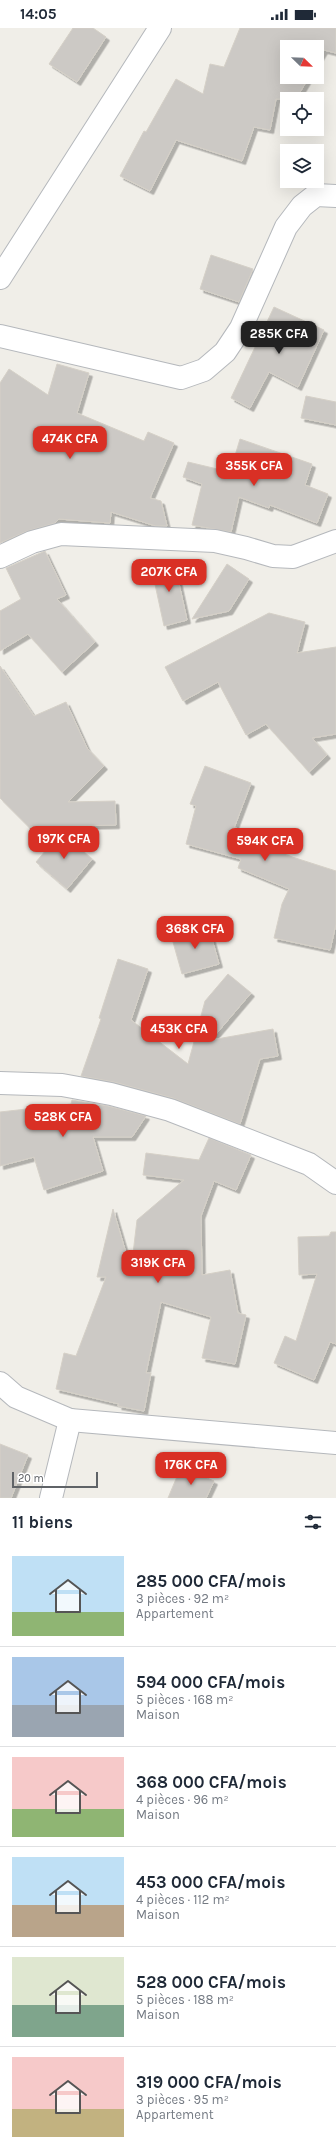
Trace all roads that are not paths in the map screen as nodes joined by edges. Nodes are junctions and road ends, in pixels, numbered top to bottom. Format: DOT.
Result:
graph roads {
  1 [pos="160,28"];
  2 [pos="336,196"];
  3 [pos="0,278"];
  4 [pos="0,336"];
  5 [pos="336,541"];
  6 [pos="0,557"];
  7 [pos="0,1084"];
  8 [pos="336,1182"];
  9 [pos="0,1383"];
  10 [pos="70,1420"];
  11 [pos="336,1444"];
  12 [pos="50,1498"];
  1 -- 3 [label="street"];
  2 -- 4 [label="street"];
  5 -- 6 [label="street"];
  7 -- 8 [label="street"];
  9 -- 10 [label="street"];
  10 -- 11 [label="street"];
  10 -- 12 [label="street"];
}
